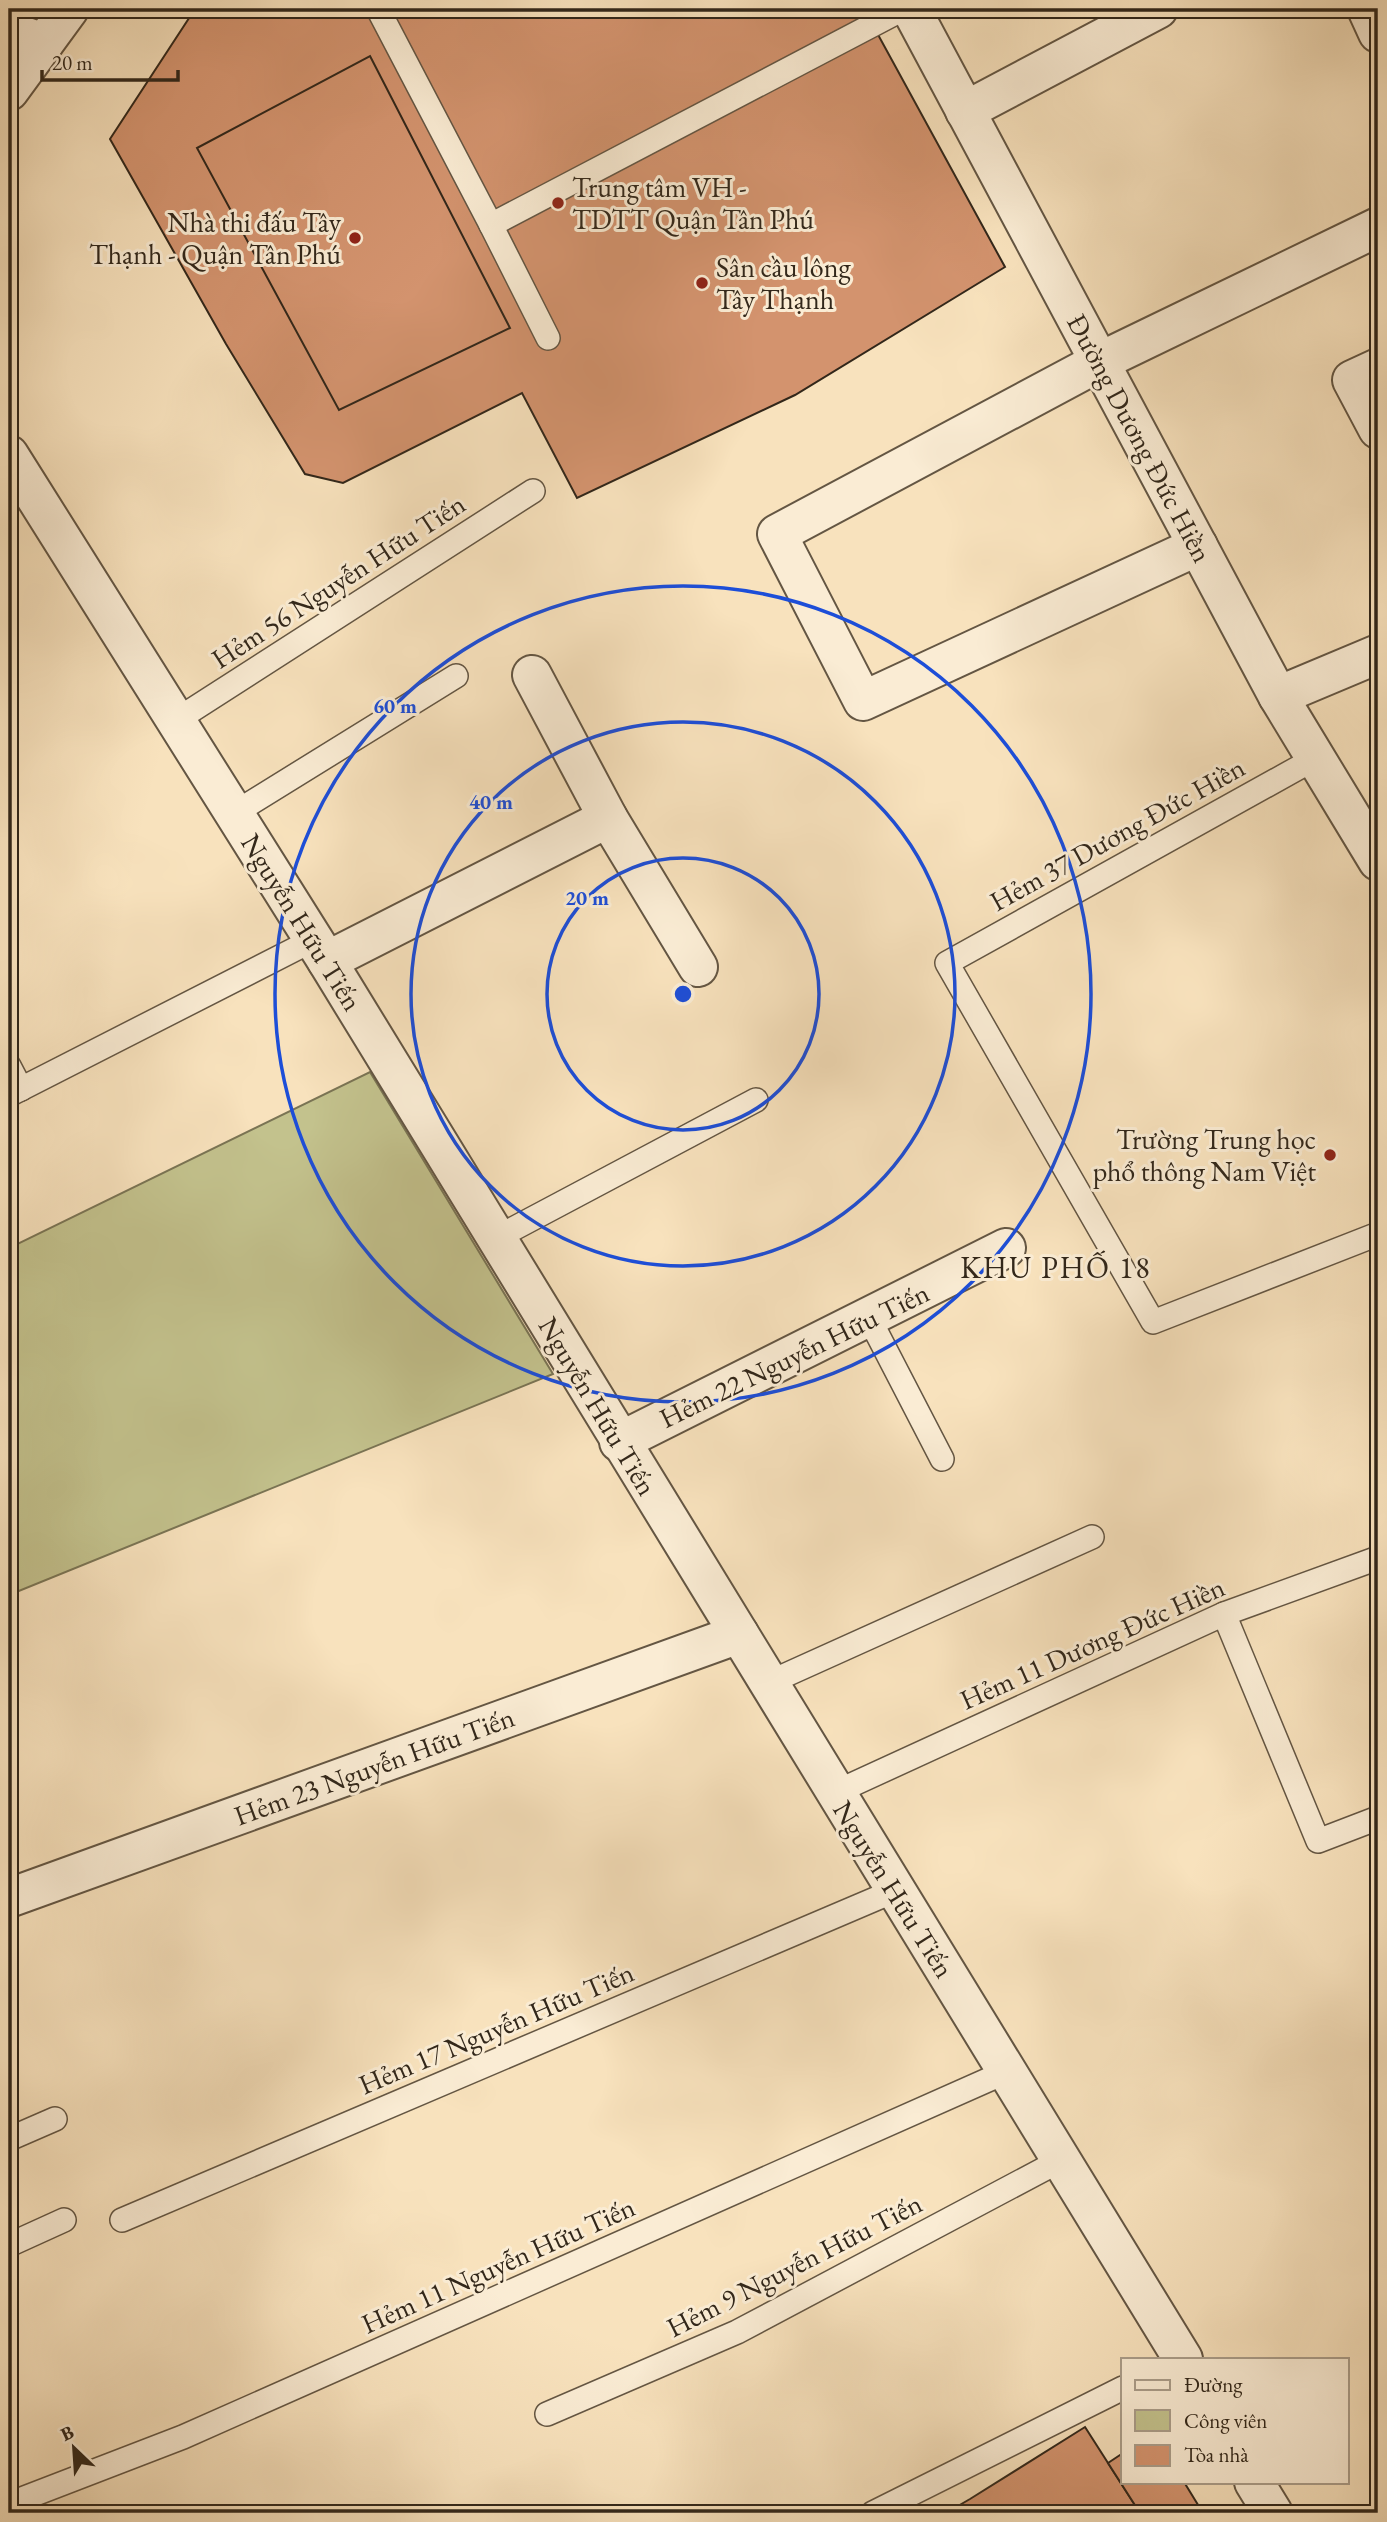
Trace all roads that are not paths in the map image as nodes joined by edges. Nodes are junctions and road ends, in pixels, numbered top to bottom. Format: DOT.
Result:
graph roads {
  1 [pos="69,9"];
  2 [pos="378,9"];
  3 [pos="903,9"];
  4 [pos="911,9"];
  5 [pos="1158,9"];
  6 [pos="1367,9"];
  7 [pos="1378,33"];
  8 [pos="26,37"];
  9 [pos="9,92"];
  10 [pos="965,111"];
  11 [pos="491,226"];
  12 [pos="1378,227"];
  13 [pos="548,338"];
  14 [pos="1099,362"];
  15 [pos="1378,368"];
  16 [pos="1378,429"];
  17 [pos="9,455"];
  18 [pos="533,491"];
  19 [pos="1198,546"];
  20 [pos="1378,654"];
  21 [pos="532,675"];
  22 [pos="456,676"];
  23 [pos="1278,696"];
  24 [pos="175,721"];
  25 [pos="1316,758"];
  26 [pos="233,814"];
  27 [pos="608,818"];
  28 [pos="1378,861"];
  29 [pos="320,950"];
  30 [pos="698,967"];
  31 [pos="9,1066"];
  32 [pos="15,1092"];
  33 [pos="756,1100"];
  34 [pos="1378,1234"];
  35 [pos="496,1238"];
  36 [pos="1006,1248"];
  37 [pos="869,1318"];
  38 [pos="619,1442"];
  39 [pos="942,1459"];
  40 [pos="1092,1537"];
  41 [pos="1378,1558"];
  42 [pos="1224,1614"];
  43 [pos="739,1634"];
  44 [pos="768,1683"];
  45 [pos="834,1793"];
  46 [pos="1378,1818"];
  47 [pos="11,1891"];
  48 [pos="894,1891"];
  49 [pos="1008,2071"];
  50 [pos="55,2119"];
  51 [pos="9,2139"];
  52 [pos="1063,2159"];
  53 [pos="64,2220"];
  54 [pos="122,2220"];
  55 [pos="9,2245"];
  56 [pos="1180,2358"];
  57 [pos="1121,2389"];
  58 [pos="547,2414"];
  59 [pos="1255,2484"];
  60 [pos="13,2507"];
  61 [pos="873,2513"];
  62 [pos="1273,2513"];
  1 -- 8 [label="street"];
  2 -- 11 [label="lane"];
  3 -- 11 [label="lane"];
  4 -- 10 [label="street, Đường Dương Đức Hiền"];
  5 -- 10 [label="street"];
  6 -- 7 [label="street"];
  8 -- 9 [label="street"];
  10 -- 14 [label="street, Đường Dương Đức Hiền"];
  11 -- 13 [label="lane"];
  12 -- 14 [label="street"];
  14 -- 19 [label="street, Đường Dương Đức Hiền"];
  14 -- 19 [label="street"];
  15 -- 16 [label="street"];
  17 -- 24 [label="street, Nguyễn Hữu Tiến"];
  18 -- 24 [label="lane, Hẻm 56 Nguyễn Hữu Tiến"];
  19 -- 23 [label="street, Đường Dương Đức Hiền"];
  20 -- 23 [label="street"];
  21 -- 27 [label="street"];
  22 -- 26 [label="lane"];
  23 -- 25 [label="street, Đường Dương Đức Hiền"];
  24 -- 26 [label="street, Nguyễn Hữu Tiến"];
  25 -- 28 [label="street, Đường Dương Đức Hiền"];
  25 -- 34 [label="lane, Hẻm 37 Dương Đức Hiền"];
  26 -- 29 [label="street, Nguyễn Hữu Tiến"];
  27 -- 29 [label="street"];
  27 -- 30 [label="street"];
  29 -- 32 [label="lane"];
  29 -- 35 [label="street, Nguyễn Hữu Tiến"];
  31 -- 32 [label="lane"];
  33 -- 35 [label="lane"];
  35 -- 38 [label="street, Nguyễn Hữu Tiến"];
  36 -- 37 [label="street, Hẻm 22 Nguyễn Hữu Tiến"];
  37 -- 38 [label="street, Hẻm 22 Nguyễn Hữu Tiến"];
  37 -- 39 [label="lane"];
  38 -- 43 [label="street, Nguyễn Hữu Tiến"];
  40 -- 44 [label="lane"];
  41 -- 42 [label="lane, Hẻm 11 Dương Đức Hiền"];
  42 -- 45 [label="lane, Hẻm 11 Dương Đức Hiền"];
  42 -- 46 [label="lane"];
  43 -- 44 [label="street, Nguyễn Hữu Tiến"];
  43 -- 47 [label="street, Hẻm 23 Nguyễn Hữu Tiến"];
  44 -- 45 [label="street, Nguyễn Hữu Tiến"];
  45 -- 48 [label="street, Nguyễn Hữu Tiến"];
  48 -- 49 [label="street, Nguyễn Hữu Tiến"];
  48 -- 54 [label="lane, Hẻm 17 Nguyễn Hữu Tiến"];
  49 -- 52 [label="street, Nguyễn Hữu Tiến"];
  49 -- 60 [label="lane, Hẻm 11 Nguyễn Hữu Tiến"];
  50 -- 51 [label="lane"];
  52 -- 56 [label="street, Nguyễn Hữu Tiến"];
  52 -- 58 [label="lane, Hẻm 9 Nguyễn Hữu Tiến"];
  53 -- 55 [label="lane"];
  57 -- 61 [label="lane"];
  59 -- 62 [label="street"];
}
